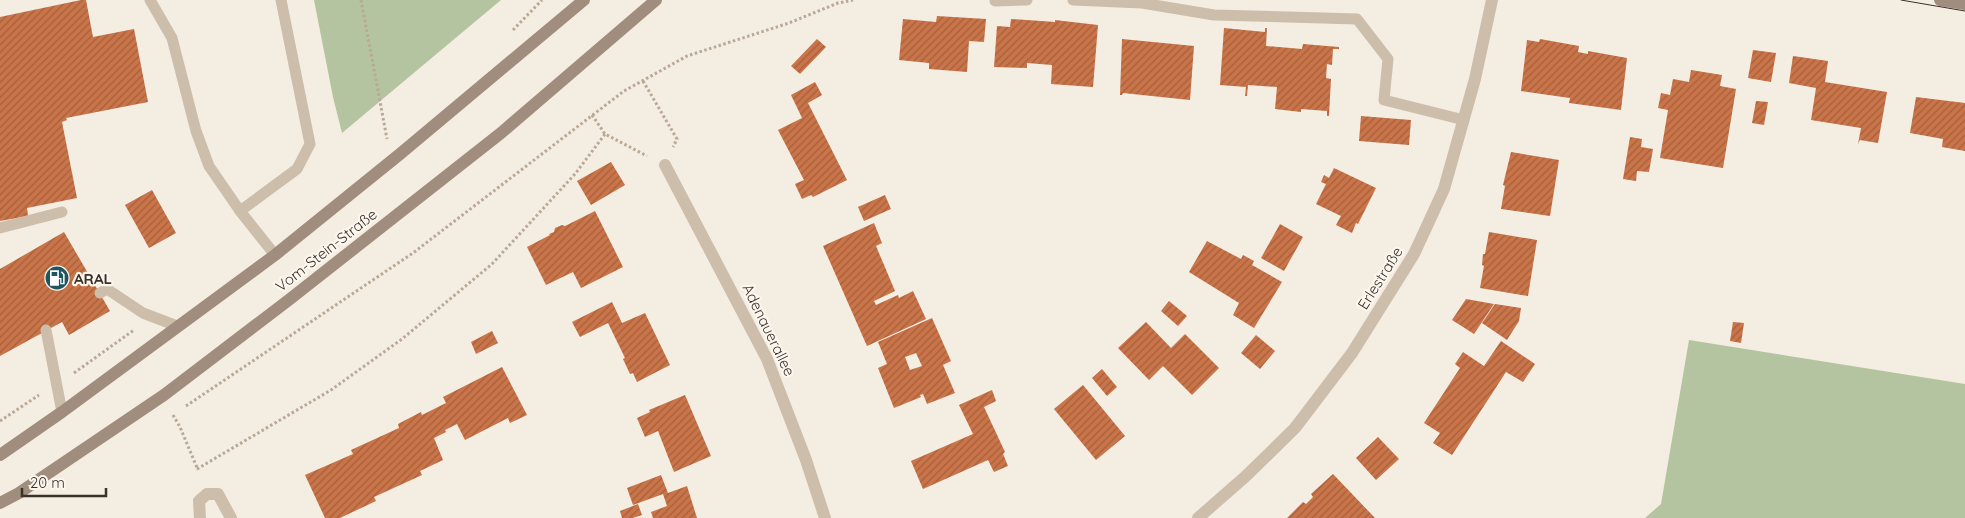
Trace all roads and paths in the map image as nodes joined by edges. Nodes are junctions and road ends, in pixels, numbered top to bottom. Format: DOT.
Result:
graph roads {
  1 [pos="150,0"];
  2 [pos="281,0"];
  3 [pos="362,0"];
  4 [pos="542,0"];
  5 [pos="572,0"];
  6 [pos="584,0"];
  7 [pos="656,0"];
  8 [pos="853,0"];
  9 [pos="1027,0"];
  10 [pos="1073,0"];
  11 [pos="1492,0"];
  12 [pos="1940,0"];
  13 [pos="838,1"];
  14 [pos="995,1"];
  15 [pos="1965,4"];
  16 [pos="565,16"];
  17 [pos="512,31"];
  18 [pos="643,81"];
  19 [pos="592,115"];
  20 [pos="1464,120"];
  21 [pos="394,133"];
  22 [pos="605,134"];
  23 [pos="665,164"];
  24 [pos="240,211"];
  25 [pos="62,212"];
  26 [pos="0,228"];
  27 [pos="275,255"];
  28 [pos="100,293"];
  29 [pos="153,317"];
  30 [pos="177,326"];
  31 [pos="46,330"];
  32 [pos="56,384"];
  33 [pos="62,412"];
  34 [pos="173,415"];
  35 [pos="0,421"];
  36 [pos="165,421"];
  37 [pos="0,454"];
  38 [pos="198,469"];
  39 [pos="207,494"];
  40 [pos="0,504"];
  41 [pos="200,518"];
  42 [pos="231,518"];
  43 [pos="825,518"];
  44 [pos="1198,518"];
  1 -- 24 [label="lane"];
  2 -- 24 [label="lane"];
  3 -- 21 [label="path"];
  4 -- 17 [label="path"];
  5 -- 16 [label="main road"];
  6 -- 16 [label="main road, Vom-Stein-Straße"];
  7 -- 40 [label="main road, Vom-Stein-Straße"];
  8 -- 13 [label="path"];
  9 -- 14 [label="lane"];
  10 -- 20 [label="lane"];
  11 -- 20 [label="street, Erlestraße"];
  12 -- 15 [label="main road"];
  13 -- 18 [label="path"];
  16 -- 27 [label="main road, Vom-Stein-Straße"];
  18 -- 19 [label="path"];
  18 -- 23 [label="path"];
  19 -- 22 [label="path"];
  19 -- 34 [label="path"];
  20 -- 44 [label="street, Erlestraße"];
  22 -- 23 [label="path"];
  22 -- 38 [label="path"];
  23 -- 43 [label="street, Adenauerallee"];
  24 -- 27 [label="lane"];
  25 -- 26 [label="lane"];
  27 -- 30 [label="main road, Vom-Stein-Straße"];
  28 -- 29 [label="lane"];
  29 -- 30 [label="lane"];
  29 -- 32 [label="path"];
  30 -- 33 [label="main road, Vom-Stein-Straße"];
  31 -- 32 [label="lane"];
  32 -- 33 [label="lane"];
  32 -- 35 [label="path"];
  33 -- 37 [label="main road, Vom-Stein-Straße"];
  34 -- 36 [label="path"];
  34 -- 38 [label="path"];
  38 -- 39 [label="path"];
  39 -- 41 [label="street"];
  39 -- 42 [label="street"];
}
